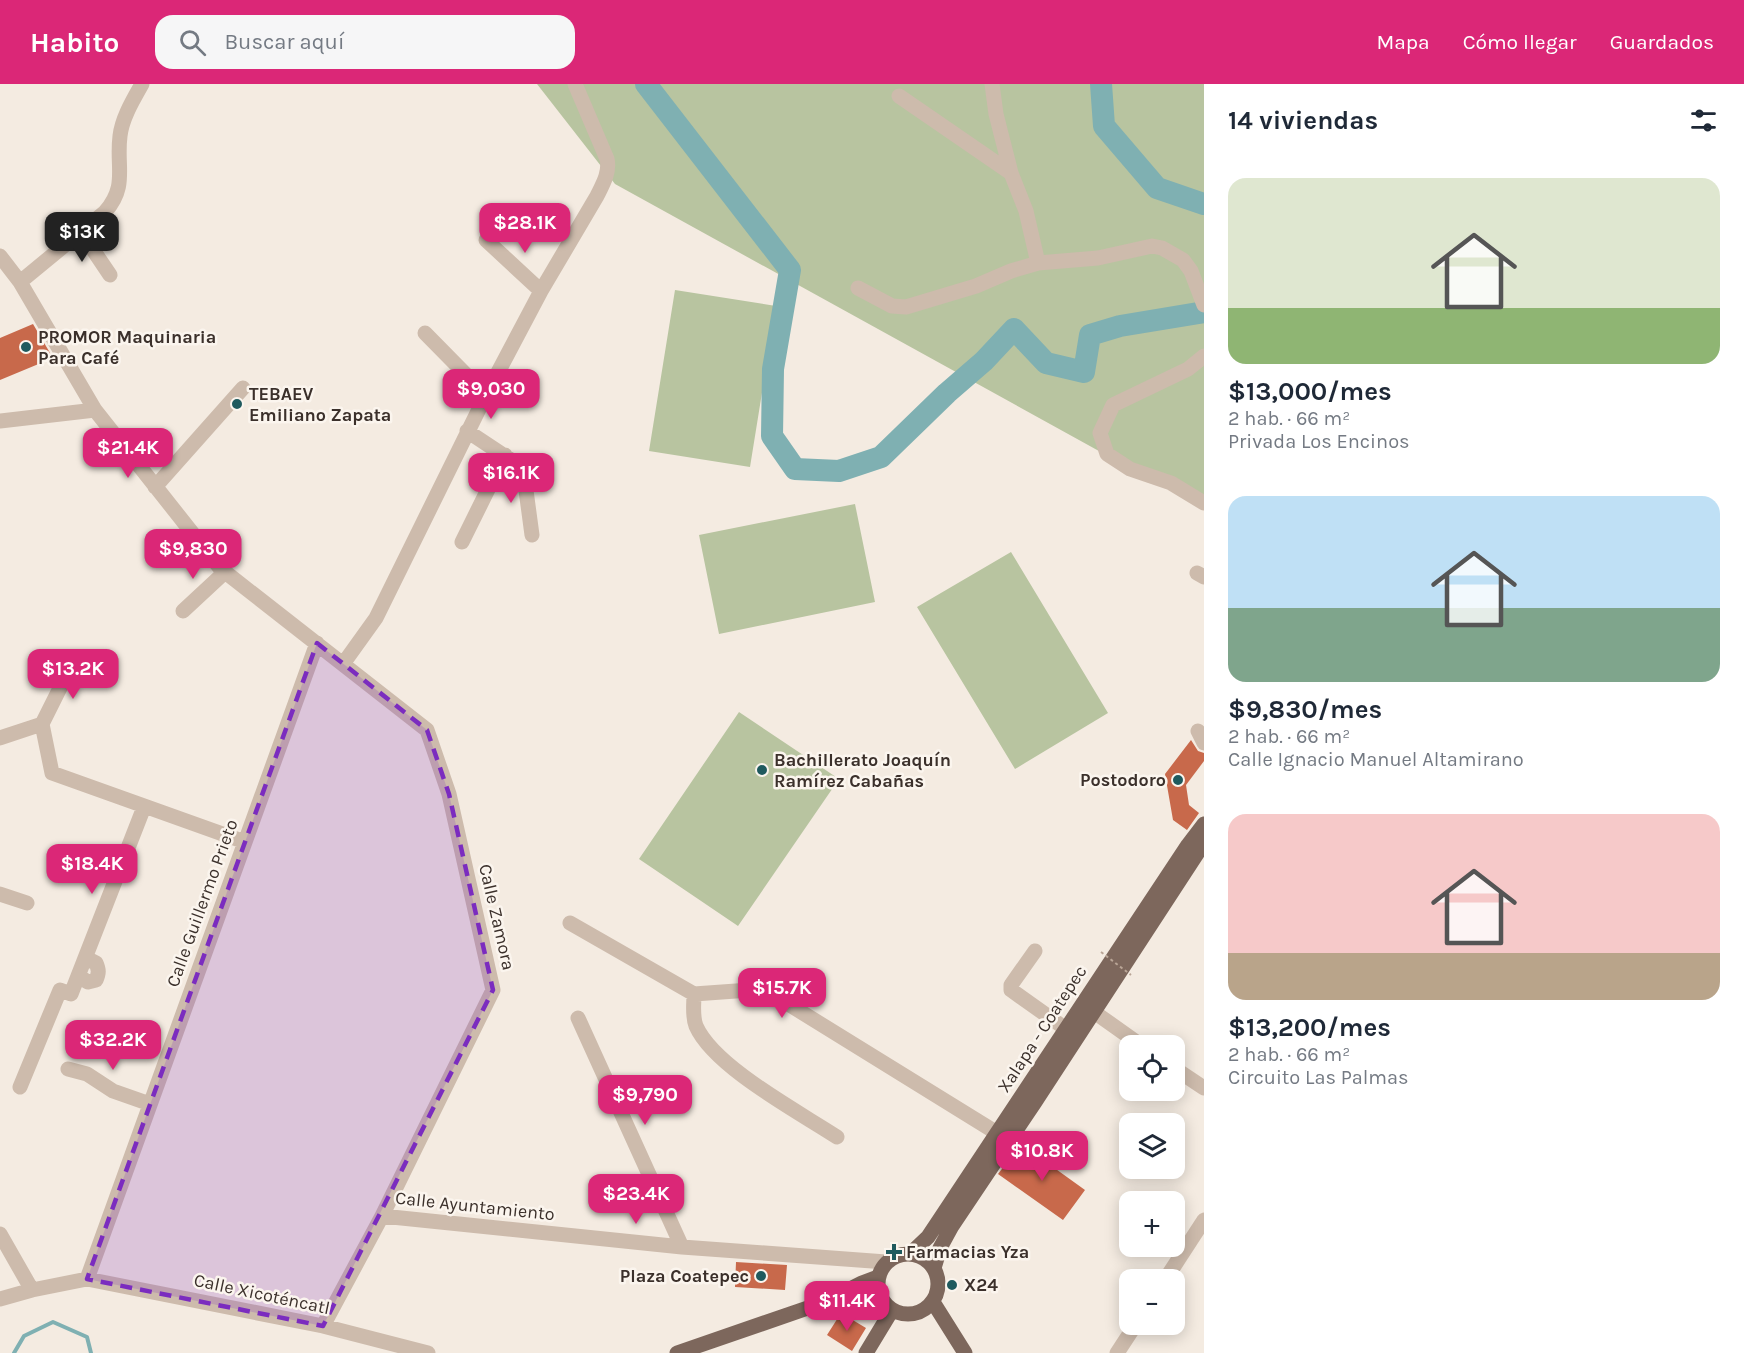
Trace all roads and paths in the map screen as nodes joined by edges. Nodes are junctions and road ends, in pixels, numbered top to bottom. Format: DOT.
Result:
graph roads {
  1 [pos="142,84"];
  2 [pos="575,84"];
  3 [pos="992,84"];
  4 [pos="899,96"];
  5 [pos="1011,173"];
  6 [pos="81,232"];
  7 [pos="486,240"];
  8 [pos="0,256"];
  9 [pos="1038,263"];
  10 [pos="110,275"];
  11 [pos="20,282"];
  12 [pos="858,288"];
  13 [pos="541,291"];
  14 [pos="1204,305"];
  15 [pos="425,333"];
  16 [pos="1204,356"];
  17 [pos="243,388"];
  18 [pos="486,395"];
  19 [pos="95,410"];
  20 [pos="0,422"];
  21 [pos="467,431"];
  22 [pos="505,455"];
  23 [pos="155,487"];
  24 [pos="1204,503"];
  25 [pos="532,535"];
  26 [pos="462,542"];
  27 [pos="225,572"];
  28 [pos="183,611"];
  29 [pos="317,643"];
  30 [pos="74,660"];
  31 [pos="343,664"];
  32 [pos="42,724"];
  33 [pos="0,738"];
  34 [pos="144,807"];
  35 [pos="1204,824"];
  36 [pos="245,842"];
  37 [pos="1198,849"];
  38 [pos="0,894"];
  39 [pos="27,903"];
  40 [pos="570,923"];
  41 [pos="1035,951"];
  42 [pos="1101,952"];
  43 [pos="1131,975"];
  44 [pos="694,994"];
  45 [pos="1094,1012"];
  46 [pos="578,1018"];
  47 [pos="1066,1029"];
  48 [pos="1126,1035"];
  49 [pos="68,1069"];
  50 [pos="1185,1075"];
  51 [pos="20,1087"];
  52 [pos="1204,1088"];
  53 [pos="150,1104"];
  54 [pos="997,1133"];
  55 [pos="837,1137"];
  56 [pos="382,1216"];
  57 [pos="1204,1220"];
  58 [pos="0,1234"];
  59 [pos="682,1246"];
  60 [pos="910,1254"];
  61 [pos="886,1262"];
  62 [pos="934,1268"];
  63 [pos="1172,1269"];
  64 [pos="878,1277"];
  65 [pos="87,1279"];
  66 [pos="32,1290"];
  67 [pos="0,1299"];
  68 [pos="933,1302"];
  69 [pos="892,1310"];
  70 [pos="323,1326"];
  71 [pos="1129,1335"];
  72 [pos="428,1353"];
  73 [pos="677,1353"];
  74 [pos="866,1353"];
  75 [pos="965,1353"];
  76 [pos="1117,1353"];
  1 -- 6 [label="street"];
  2 -- 13 [label="street"];
  3 -- 5 [label="street"];
  4 -- 5 [label="street"];
  5 -- 9 [label="street"];
  6 -- 10 [label="street"];
  6 -- 11 [label="street"];
  7 -- 13 [label="street"];
  8 -- 11 [label="street, Calle Zamora"];
  9 -- 12 [label="street"];
  9 -- 14 [label="street"];
  11 -- 19 [label="street, Calle Zamora"];
  13 -- 18 [label="street"];
  15 -- 18 [label="street"];
  16 -- 24 [label="street"];
  17 -- 23 [label="street"];
  18 -- 21 [label="street"];
  19 -- 20 [label="street"];
  19 -- 23 [label="street, Calle Zamora"];
  21 -- 22 [label="street"];
  21 -- 31 [label="street"];
  22 -- 25 [label="street"];
  22 -- 26 [label="street"];
  23 -- 27 [label="street, Calle Zamora"];
  27 -- 28 [label="street"];
  27 -- 29 [label="street, Calle Zamora"];
  29 -- 31 [label="street, Calle Zamora"];
  29 -- 36 [label="street, Calle Guillermo Prieto"];
  30 -- 32 [label="street"];
  31 -- 56 [label="street, Calle Zamora"];
  32 -- 33 [label="street"];
  32 -- 34 [label="street"];
  34 -- 36 [label="street"];
  34 -- 51 [label="street"];
  35 -- 37 [label="main road, Xalapa - Coatepec"];
  36 -- 53 [label="street, Calle Guillermo Prieto"];
  37 -- 45 [label="main road, Xalapa - Coatepec"];
  37 -- 47 [label="main road, Xalapa - Coatepec"];
  38 -- 39 [label="street"];
  40 -- 44 [label="street"];
  41 -- 47 [label="street"];
  42 -- 43 [label="path, bridge"];
  44 -- 54 [label="street"];
  44 -- 55 [label="street"];
  45 -- 48 [label="street"];
  45 -- 62 [label="main road, Xalapa - Coatepec"];
  46 -- 59 [label="street"];
  47 -- 54 [label="main road, Xalapa - Coatepec"];
  49 -- 53 [label="street"];
  50 -- 52 [label="street"];
  53 -- 65 [label="street, Calle Guillermo Prieto"];
  54 -- 60 [label="main road, Xalapa - Coatepec"];
  56 -- 59 [label="street, Calle Ayuntamiento"];
  56 -- 70 [label="street, Calle Zamora"];
  57 -- 63 [label="street"];
  58 -- 66 [label="street"];
  59 -- 61 [label="street, Calle Ayuntamiento"];
  60 -- 61 [label="main road"];
  60 -- 62 [label="main road"];
  61 -- 64 [label="main road"];
  62 -- 68 [label="main road"];
  64 -- 69 [label="main road"];
  64 -- 73 [label="main road"];
  65 -- 66 [label="street"];
  65 -- 70 [label="street, Calle Xicoténcatl"];
  66 -- 67 [label="street"];
  68 -- 69 [label="main road"];
  68 -- 75 [label="main road"];
  69 -- 74 [label="main road"];
  70 -- 72 [label="street, Calle Xicoténcatl"];
  71 -- 76 [label="street"];
}
